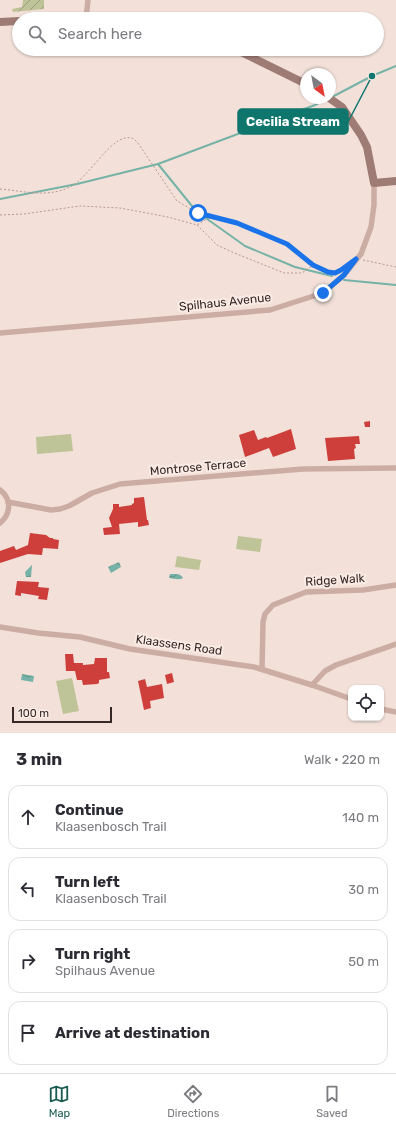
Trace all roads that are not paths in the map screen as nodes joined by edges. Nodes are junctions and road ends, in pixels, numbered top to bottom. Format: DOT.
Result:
graph roads {
  1 [pos="88,0"];
  2 [pos="87,12"];
  3 [pos="12,21"];
  4 [pos="0,22"];
  5 [pos="249,56"];
  6 [pos="300,81"];
  7 [pos="336,103"];
  8 [pos="396,181"];
  9 [pos="374,183"];
  10 [pos="0,333"];
  11 [pos="395,468"];
  12 [pos="0,490"];
  13 [pos="8,502"];
  14 [pos="0,523"];
  15 [pos="396,585"];
  16 [pos="0,627"];
  17 [pos="396,644"];
  18 [pos="262,669"];
  19 [pos="312,685"];
  20 [pos="348,698"];
  21 [pos="384,710"];
  22 [pos="396,712"];
  1 -- 2 [label="street"];
  3 -- 4 [label="street"];
  5 -- 6 [label="street"];
  7 -- 9 [label="street"];
  8 -- 9 [label="street"];
  9 -- 10 [label="street, Spilhaus Avenue"];
  11 -- 13 [label="street, Montrose Terrace"];
  12 -- 13 [label="street"];
  13 -- 14 [label="street"];
  15 -- 18 [label="street, Ridge Walk"];
  16 -- 18 [label="street, Klaassens Road"];
  17 -- 19 [label="street"];
  18 -- 19 [label="street, Klaassens Road"];
  19 -- 20 [label="street, Klaassens Road"];
  21 -- 22 [label="street"];
}
